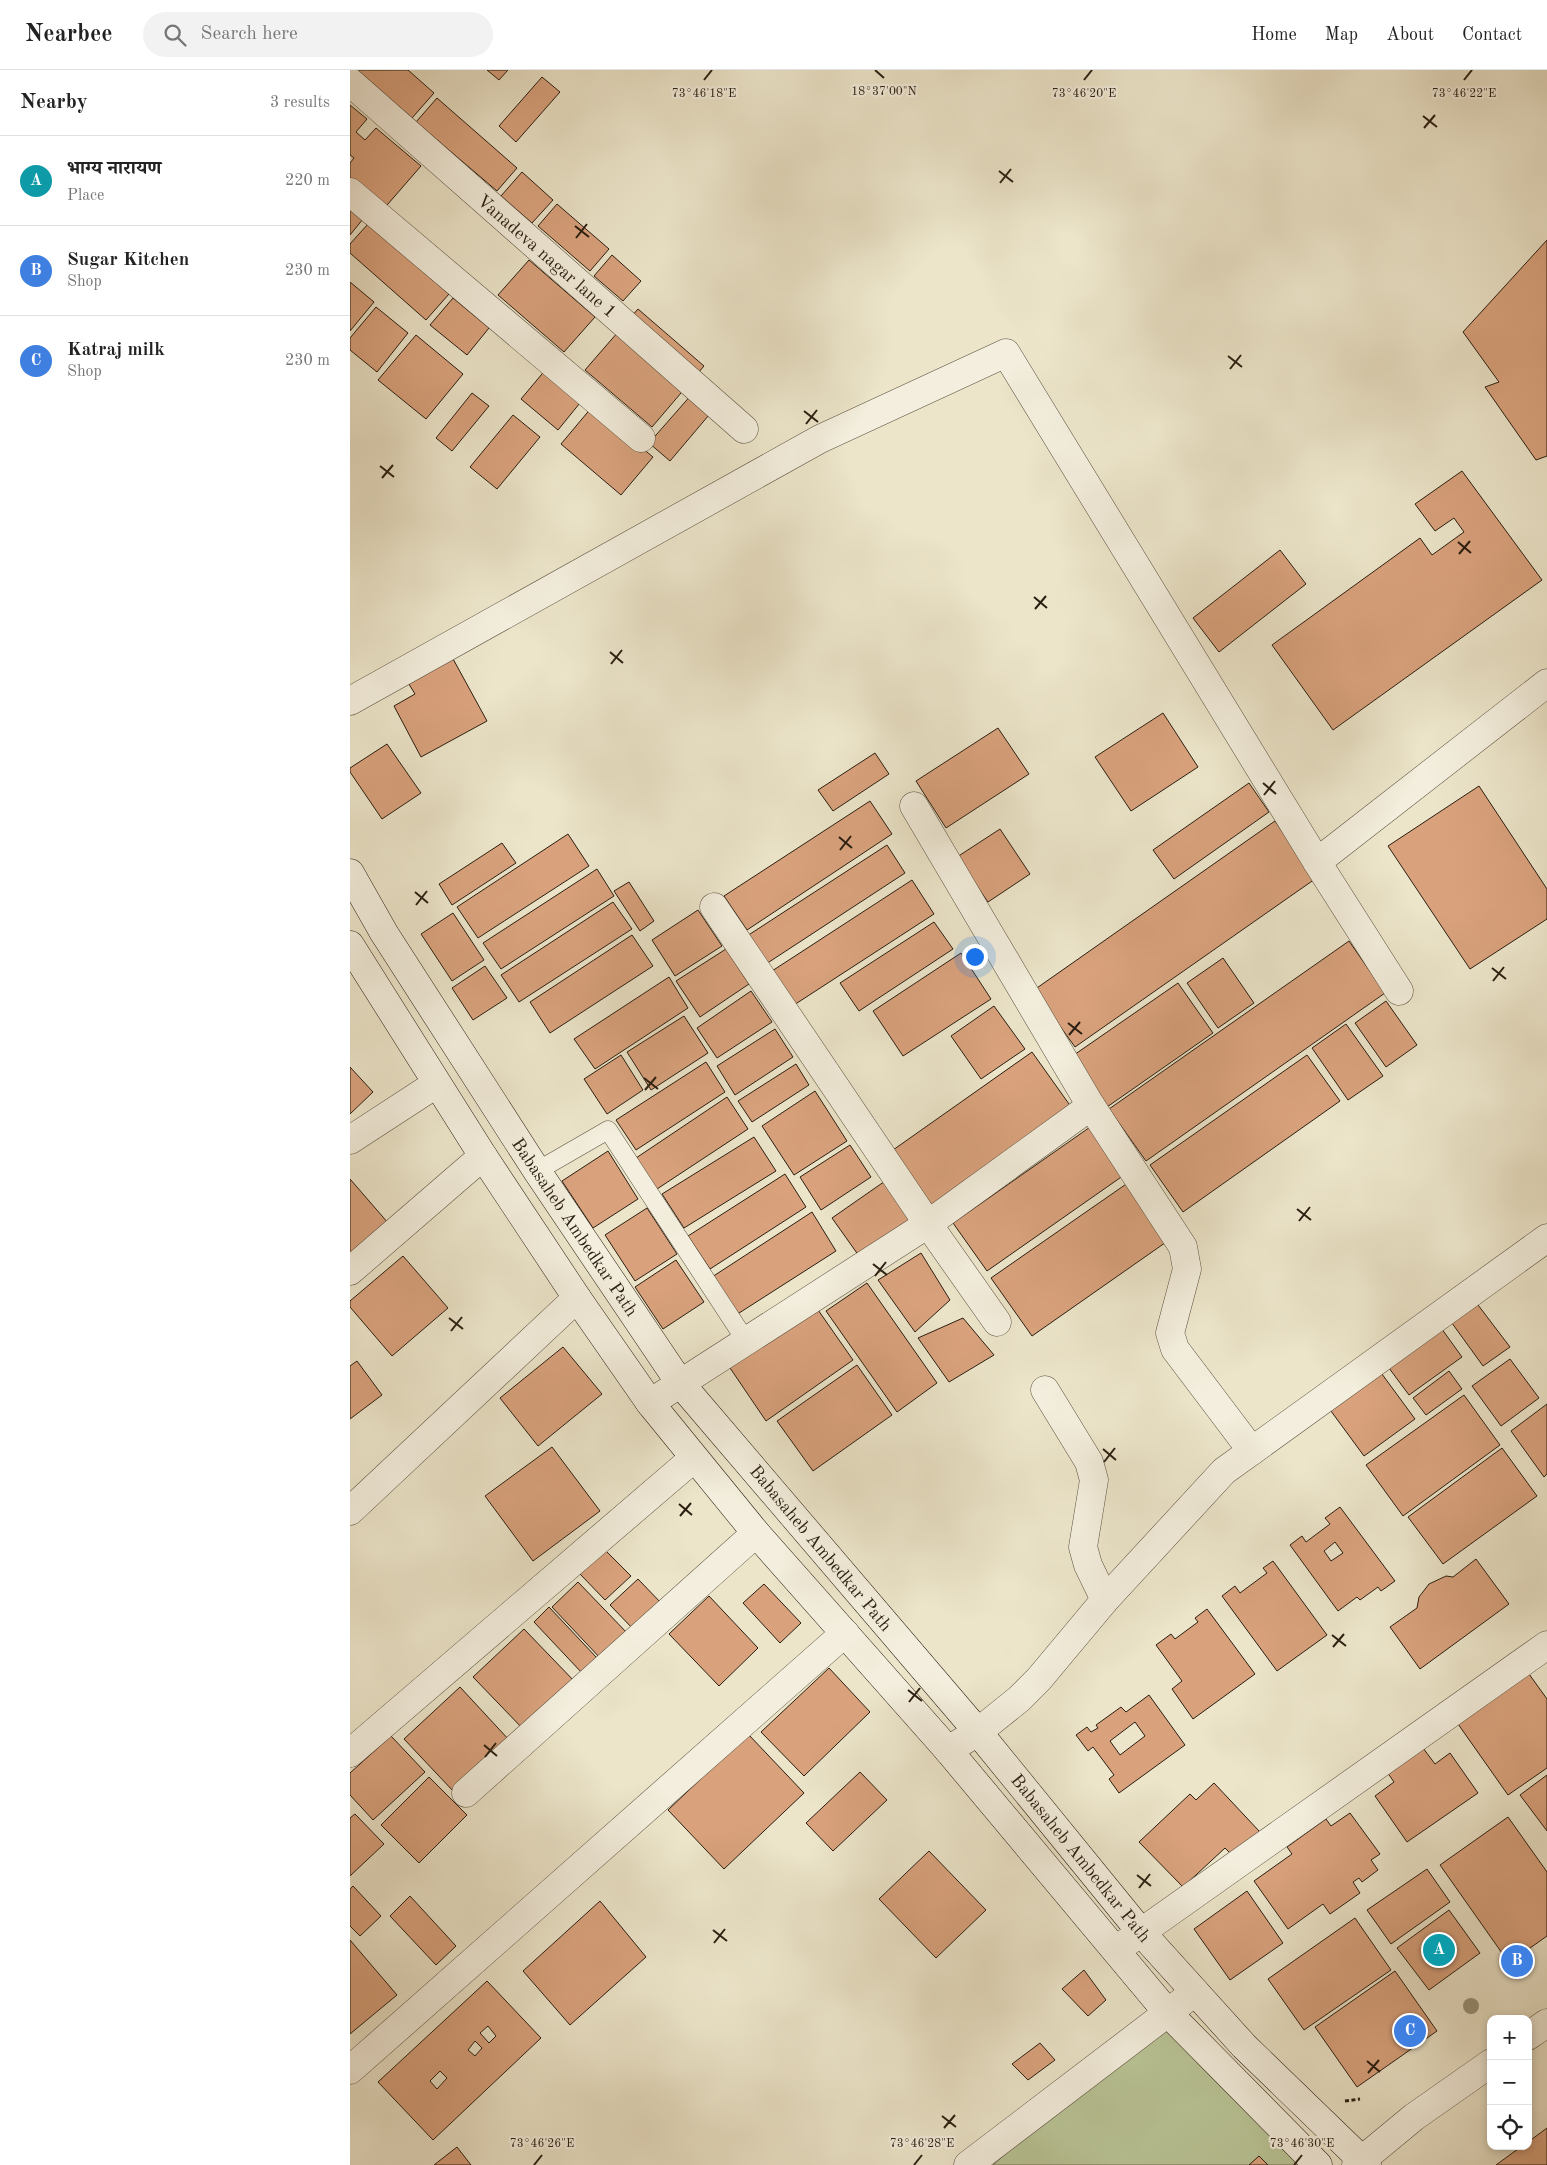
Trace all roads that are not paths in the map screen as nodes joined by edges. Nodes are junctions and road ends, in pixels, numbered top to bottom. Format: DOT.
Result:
graph roads {
  1 [pos="350,82"];
  2 [pos="350,192"];
  3 [pos="744,429"];
  4 [pos="641,438"];
  5 [pos="1547,682"];
  6 [pos="350,701"];
  7 [pos="914,806"];
  8 [pos="1317,862"];
  9 [pos="350,874"];
  10 [pos="714,907"];
  11 [pos="350,945"];
  12 [pos="1399,991"];
  13 [pos="436,1084"];
  14 [pos="1091,1106"];
  15 [pos="350,1140"];
  16 [pos="483,1156"];
  17 [pos="537,1171"];
  18 [pos="928,1224"];
  19 [pos="1547,1238"];
  20 [pos="350,1271"];
  21 [pos="577,1298"];
  22 [pos="997,1322"];
  23 [pos="746,1341"];
  24 [pos="680,1383"];
  25 [pos="1045,1390"];
  26 [pos="650,1403"];
  27 [pos="1252,1451"];
  28 [pos="694,1458"];
  29 [pos="350,1510"];
  30 [pos="756,1533"];
  31 [pos="1105,1600"];
  32 [pos="845,1633"];
  33 [pos="1547,1645"];
  34 [pos="978,1732"];
  35 [pos="948,1750"];
  36 [pos="350,1753"];
  37 [pos="466,1793"];
  38 [pos="1140,1931"];
  39 [pos="1116,1950"];
  40 [pos="1195,1992"];
  41 [pos="1167,2012"];
  42 [pos="1547,2023"];
  43 [pos="1532,2033"];
  44 [pos="1487,2066"];
  45 [pos="350,2070"];
  46 [pos="1362,2163"];
  47 [pos="968,2165"];
  48 [pos="1318,2165"];
  1 -- 3 [label="street, Vanadeva nagar lane 1"];
  2 -- 4 [label="street"];
  5 -- 8 [label="street"];
  6 -- 8 [label="street"];
  7 -- 14 [label="street"];
  8 -- 12 [label="street"];
  9 -- 17 [label="street, Babasaheb Ambedkar Path"];
  10 -- 18 [label="street"];
  11 -- 13 [label="street, Babasaheb Ambedkar Path"];
  13 -- 15 [label="street"];
  13 -- 16 [label="street, Babasaheb Ambedkar Path"];
  14 -- 18 [label="street"];
  14 -- 27 [label="street"];
  16 -- 20 [label="street"];
  16 -- 21 [label="street, Babasaheb Ambedkar Path"];
  17 -- 23 [label="lane"];
  17 -- 24 [label="street, Babasaheb Ambedkar Path"];
  18 -- 22 [label="street"];
  18 -- 23 [label="street"];
  19 -- 27 [label="street"];
  21 -- 26 [label="street, Babasaheb Ambedkar Path"];
  21 -- 29 [label="street"];
  23 -- 24 [label="street"];
  24 -- 26 [label="street"];
  24 -- 34 [label="street, Babasaheb Ambedkar Path"];
  25 -- 31 [label="street"];
  26 -- 28 [label="street, Babasaheb Ambedkar Path"];
  27 -- 31 [label="street"];
  28 -- 30 [label="street, Babasaheb Ambedkar Path"];
  28 -- 36 [label="street"];
  30 -- 32 [label="street, Babasaheb Ambedkar Path"];
  30 -- 37 [label="street"];
  31 -- 34 [label="street"];
  32 -- 35 [label="street, Babasaheb Ambedkar Path"];
  32 -- 45 [label="street"];
  33 -- 38 [label="street"];
  34 -- 35 [label="street"];
  34 -- 38 [label="street, Babasaheb Ambedkar Path"];
  35 -- 39 [label="street, Babasaheb Ambedkar Path"];
  38 -- 39 [label="street"];
  38 -- 40 [label="street, Babasaheb Ambedkar Path"];
  39 -- 41 [label="street, Babasaheb Ambedkar Path"];
  40 -- 41 [label="street"];
  40 -- 46 [label="street, Babasaheb Ambedkar Path"];
  41 -- 47 [label="street"];
  41 -- 48 [label="street, Babasaheb Ambedkar Path"];
  42 -- 43 [label="street"];
  44 -- 46 [label="street"];
}
